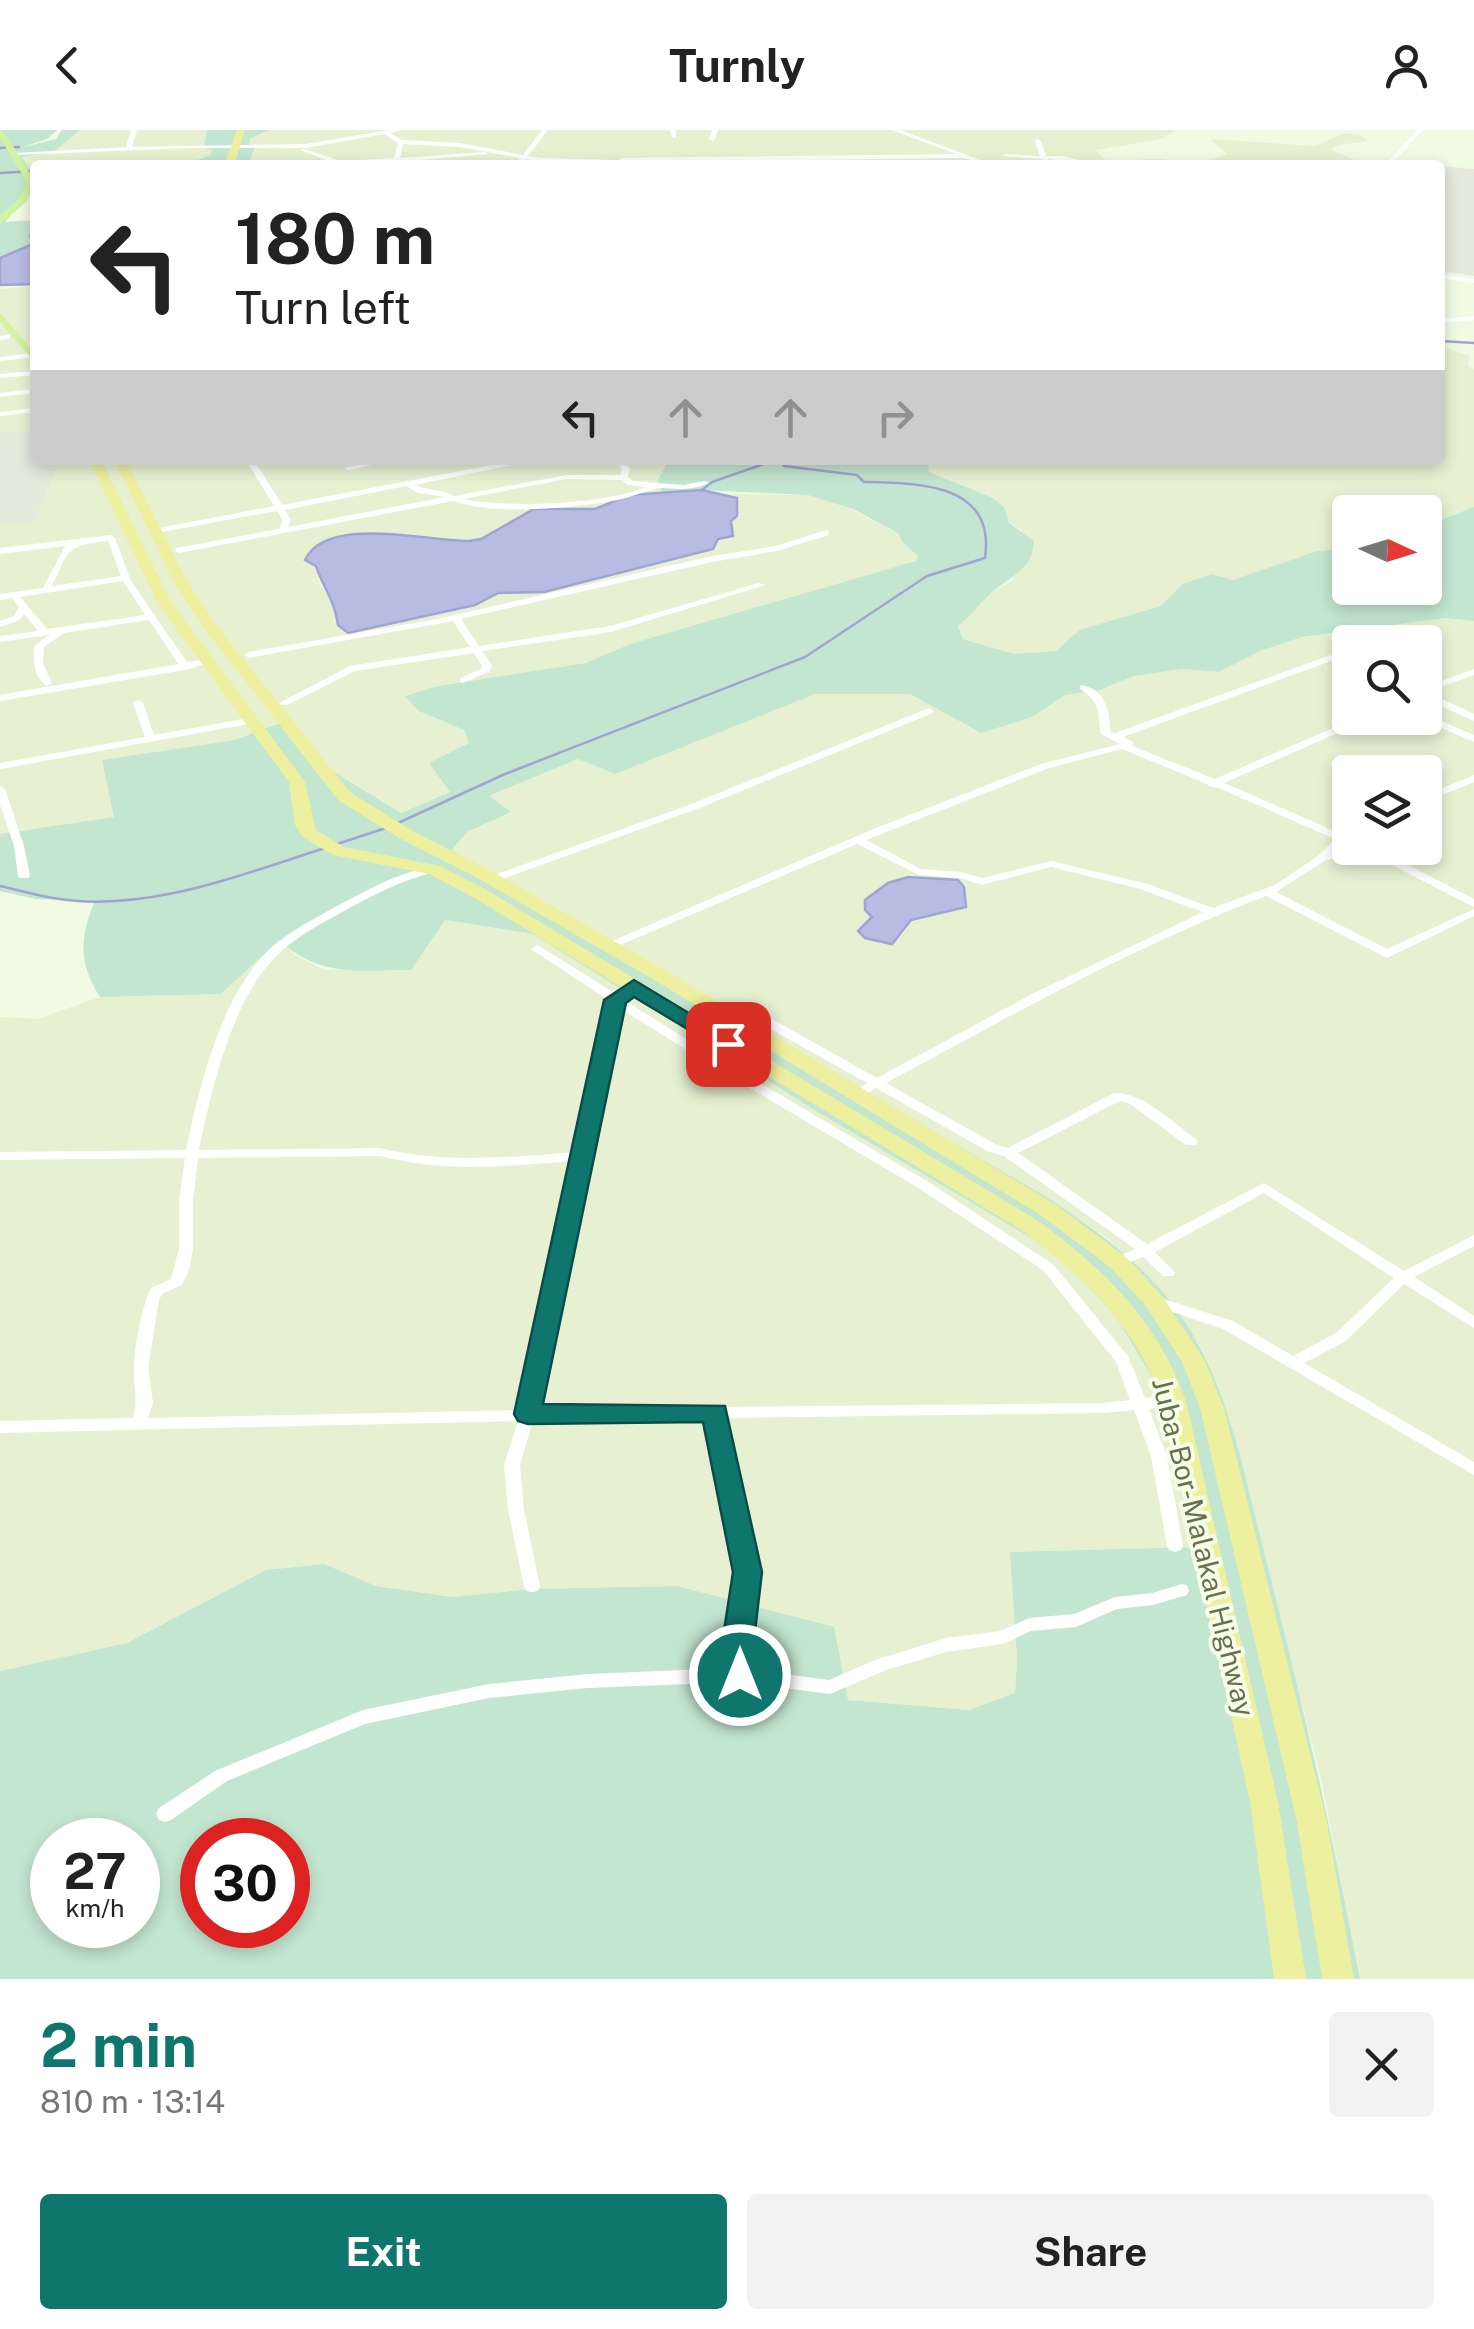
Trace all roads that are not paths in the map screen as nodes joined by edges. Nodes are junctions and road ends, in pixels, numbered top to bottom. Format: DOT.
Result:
graph roads {
  1 [pos="134,130"];
  2 [pos="233,130"];
  3 [pos="241,130"];
  4 [pos="398,130"];
  5 [pos="545,130"];
  6 [pos="714,130"];
  7 [pos="894,130"];
  8 [pos="1420,130"];
  9 [pos="0,132"];
  10 [pos="712,139"];
  11 [pos="1038,141"];
  12 [pos="400,142"];
  13 [pos="434,143"];
  14 [pos="230,146"];
  15 [pos="290,147"];
  16 [pos="13,149"];
  17 [pos="128,149"];
  18 [pos="504,152"];
  19 [pos="964,156"];
  20 [pos="1005,156"];
  21 [pos="1044,156"];
  22 [pos="524,157"];
  23 [pos="223,160"];
  24 [pos="229,160"];
  25 [pos="327,160"];
  26 [pos="397,160"];
  27 [pos="435,160"];
  28 [pos="443,160"];
  29 [pos="522,160"];
  30 [pos="622,160"];
  31 [pos="976,160"];
  32 [pos="1045,160"];
  33 [pos="1068,160"];
  34 [pos="1393,160"];
  35 [pos="30,186"];
  36 [pos="30,189"];
  37 [pos="0,222"];
  38 [pos="1445,277"];
  39 [pos="1474,281"];
  40 [pos="1474,318"];
  41 [pos="1,319"];
  42 [pos="1445,321"];
  43 [pos="30,354"];
  44 [pos="30,358"];
  45 [pos="0,359"];
  46 [pos="30,373"];
  47 [pos="0,376"];
  48 [pos="30,392"];
  49 [pos="0,395"];
  50 [pos="30,411"];
  51 [pos="0,414"];
  52 [pos="97,465"];
  53 [pos="124,465"];
  54 [pos="251,465"];
  55 [pos="346,465"];
  56 [pos="492,465"];
  57 [pos="622,465"];
  58 [pos="624,478"];
  59 [pos="406,482"];
  60 [pos="705,482"];
  61 [pos="656,486"];
  62 [pos="361,491"];
  63 [pos="454,496"];
  64 [pos="278,507"];
  65 [pos="380,512"];
  66 [pos="283,529"];
  67 [pos="154,532"];
  68 [pos="826,533"];
  69 [pos="82,540"];
  70 [pos="179,550"];
  71 [pos="0,552"];
  72 [pos="126,578"];
  73 [pos="0,585"];
  74 [pos="762,585"];
  75 [pos="46,590"];
  76 [pos="8,596"];
  77 [pos="24,607"];
  78 [pos="151,616"];
  79 [pos="456,618"];
  80 [pos="0,624"];
  81 [pos="67,628"];
  82 [pos="43,631"];
  83 [pos="0,639"];
  84 [pos="475,650"];
  85 [pos="249,655"];
  86 [pos="1332,656"];
  87 [pos="206,662"];
  88 [pos="185,667"];
  89 [pos="1474,672"];
  90 [pos="463,680"];
  91 [pos="47,683"];
  92 [pos="1442,685"];
  93 [pos="1083,687"];
  94 [pos="0,698"];
  95 [pos="1442,701"];
  96 [pos="138,702"];
  97 [pos="284,703"];
  98 [pos="930,710"];
  99 [pos="1474,718"];
  100 [pos="248,721"];
  101 [pos="1442,726"];
  102 [pos="1332,731"];
  103 [pos="1113,736"];
  104 [pos="150,737"];
  105 [pos="1474,740"];
  106 [pos="0,766"];
  107 [pos="1474,778"];
  108 [pos="1212,784"];
  109 [pos="0,789"];
  110 [pos="1230,789"];
  111 [pos="1442,792"];
  112 [pos="1332,831"];
  113 [pos="858,840"];
  114 [pos="1332,848"];
  115 [pos="1320,859"];
  116 [pos="434,870"];
  117 [pos="24,876"];
  118 [pos="493,880"];
  119 [pos="1266,891"];
  120 [pos="1474,904"];
  121 [pos="1212,911"];
  122 [pos="1474,912"];
  123 [pos="609,946"];
  124 [pos="537,949"];
  125 [pos="634,987"];
  126 [pos="616,1000"];
  127 [pos="867,1087"];
  128 [pos="1191,1142"];
  129 [pos="1009,1152"];
  130 [pos="193,1154"];
  131 [pos="0,1156"];
  132 [pos="582,1156"];
  133 [pos="1474,1240"];
  134 [pos="1118,1262"];
  135 [pos="1168,1272"];
  136 [pos="1403,1276"];
  137 [pos="1154,1301"];
  138 [pos="1474,1323"];
  139 [pos="1292,1363"];
  140 [pos="1174,1402"];
  141 [pos="1140,1404"];
  142 [pos="715,1412"];
  143 [pos="528,1414"];
  144 [pos="139,1424"];
  145 [pos="0,1427"];
  146 [pos="1474,1468"];
  147 [pos="1176,1546"];
  148 [pos="532,1586"];
  149 [pos="1181,1590"];
  150 [pos="740,1675"];
  151 [pos="165,1814"];
  152 [pos="1290,1979"];
  153 [pos="1338,1979"];
  1 -- 17 [label="street"];
  2 -- 14 [label="highway"];
  3 -- 14 [label="highway"];
  4 -- 12 [label="street"];
  4 -- 15 [label="street"];
  5 -- 22 [label="street"];
  6 -- 10 [label="street"];
  7 -- 19 [label="street"];
  8 -- 34 [label="street"];
  9 -- 16 [label="main road"];
  11 -- 21 [label="street"];
  12 -- 13 [label="street"];
  12 -- 26 [label="street"];
  13 -- 18 [label="street"];
  13 -- 27 [label="street"];
  14 -- 15 [label="street"];
  14 -- 17 [label="street"];
  14 -- 23 [label="highway"];
  14 -- 24 [label="highway"];
  15 -- 25 [label="street"];
  16 -- 17 [label="street"];
  16 -- 35 [label="main road"];
  18 -- 22 [label="street"];
  18 -- 28 [label="street"];
  19 -- 30 [label="street"];
  19 -- 31 [label="street"];
  20 -- 21 [label="street"];
  21 -- 32 [label="street"];
  21 -- 33 [label="street"];
  22 -- 29 [label="street"];
  22 -- 30 [label="street"];
  36 -- 37 [label="main road"];
  38 -- 39 [label="street"];
  40 -- 42 [label="street"];
  41 -- 43 [label="main road"];
  44 -- 45 [label="street"];
  46 -- 47 [label="street"];
  48 -- 49 [label="street"];
  50 -- 51 [label="street"];
  52 -- 87 [label="highway, Juba-Bor-Malakal Highway"];
  53 -- 67 [label="highway, Juba-Bor-Malakal Highway"];
  54 -- 64 [label="street"];
  55 -- 62 [label="street"];
  56 -- 59 [label="street"];
  57 -- 58 [label="street"];
  58 -- 61 [label="street"];
  58 -- 63 [label="street"];
  59 -- 62 [label="street"];
  59 -- 63 [label="street"];
  60 -- 61 [label="street"];
  61 -- 63 [label="street"];
  62 -- 64 [label="street"];
  62 -- 65 [label="street"];
  63 -- 65 [label="street"];
  64 -- 66 [label="street"];
  64 -- 67 [label="street"];
  65 -- 66 [label="street"];
  66 -- 70 [label="street"];
  67 -- 118 [label="highway, Juba-Bor-Malakal Highway"];
  68 -- 79 [label="street"];
  69 -- 71 [label="street"];
  69 -- 72 [label="street"];
  69 -- 75 [label="street"];
  72 -- 75 [label="street"];
  72 -- 78 [label="street"];
  73 -- 76 [label="street"];
  74 -- 84 [label="street"];
  75 -- 76 [label="street"];
  76 -- 77 [label="street"];
  77 -- 80 [label="street"];
  77 -- 82 [label="street"];
  78 -- 81 [label="street"];
  78 -- 88 [label="street"];
  79 -- 84 [label="street"];
  79 -- 85 [label="street"];
  81 -- 82 [label="street"];
  81 -- 91 [label="street"];
  82 -- 83 [label="street"];
  84 -- 90 [label="street"];
  84 -- 97 [label="street"];
  86 -- 103 [label="street"];
  87 -- 88 [label="street"];
  87 -- 100 [label="highway, Juba-Bor-Malakal Highway"];
  88 -- 94 [label="street"];
  89 -- 92 [label="street"];
  93 -- 103 [label="street"];
  95 -- 99 [label="street"];
  96 -- 104 [label="street"];
  98 -- 118 [label="street"];
  100 -- 104 [label="street"];
  100 -- 116 [label="highway, Juba-Bor-Malakal Highway"];
  101 -- 105 [label="street"];
  102 -- 108 [label="street"];
  103 -- 108 [label="street"];
  104 -- 106 [label="street"];
  107 -- 111 [label="street"];
  108 -- 112 [label="street"];
  109 -- 117 [label="street"];
  110 -- 113 [label="street"];
  113 -- 121 [label="street"];
  113 -- 123 [label="street"];
  114 -- 115 [label="street"];
  115 -- 119 [label="street"];
  115 -- 120 [label="street"];
  116 -- 125 [label="highway, Juba-Bor-Malakal Highway"];
  116 -- 130 [label="street"];
  118 -- 123 [label="highway, Juba-Bor-Malakal Highway"];
  119 -- 122 [label="street"];
  119 -- 127 [label="street"];
  123 -- 127 [label="highway, Juba-Bor-Malakal Highway"];
  124 -- 126 [label="street"];
  125 -- 126 [label="street"];
  125 -- 140 [label="highway, Juba-Bor-Malakal Highway"];
  126 -- 132 [label="street"];
  126 -- 141 [label="street"];
  127 -- 129 [label="street"];
  127 -- 134 [label="highway, Juba-Bor-Malakal Highway"];
  128 -- 129 [label="street"];
  129 -- 135 [label="street"];
  130 -- 131 [label="street"];
  130 -- 132 [label="street"];
  130 -- 144 [label="street"];
  132 -- 143 [label="street"];
  133 -- 136 [label="street"];
  134 -- 136 [label="street"];
  134 -- 137 [label="highway, Juba-Bor-Malakal Highway"];
  136 -- 138 [label="street"];
  136 -- 139 [label="street"];
  137 -- 139 [label="street"];
  137 -- 153 [label="highway, Juba-Bor-Malakal Highway"];
  139 -- 146 [label="street"];
  140 -- 141 [label="street"];
  140 -- 152 [label="highway, Juba-Bor-Malakal Highway"];
  141 -- 142 [label="street"];
  141 -- 147 [label="street"];
  142 -- 143 [label="street"];
  142 -- 150 [label="street"];
  143 -- 144 [label="street"];
  143 -- 148 [label="street"];
  144 -- 145 [label="street"];
  149 -- 150 [label="street"];
  150 -- 151 [label="street"];
}
